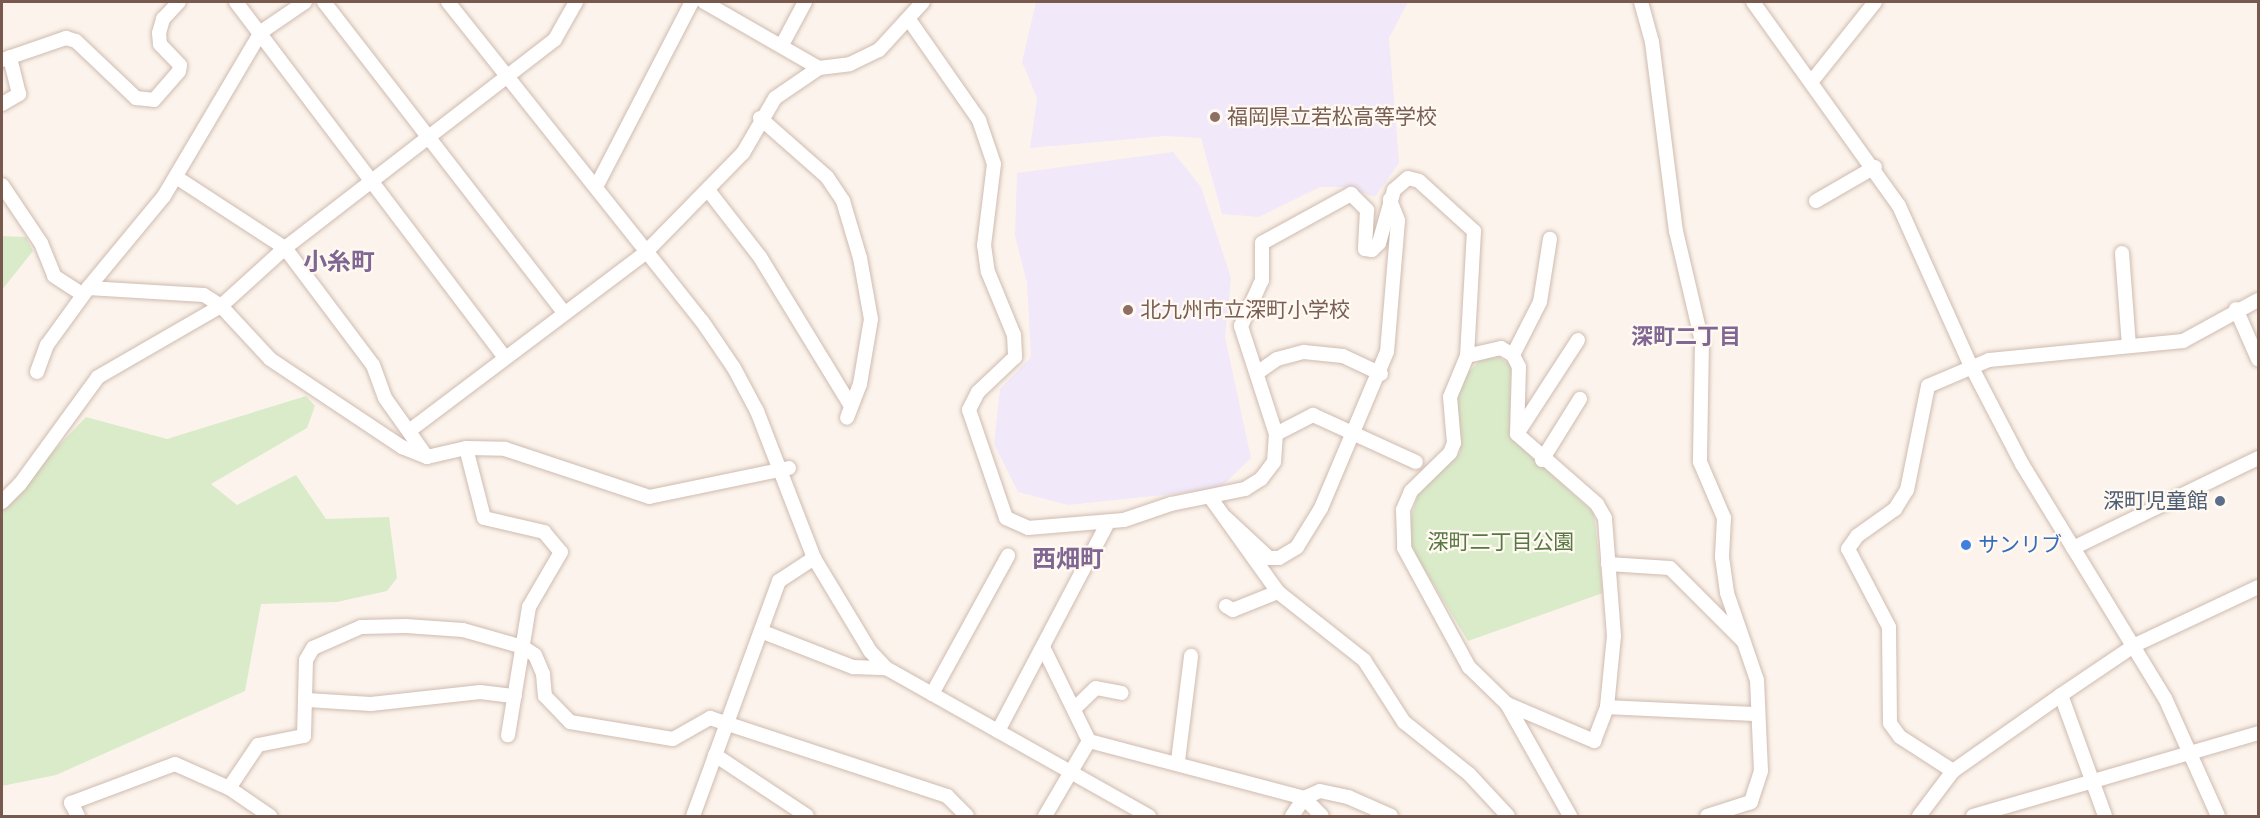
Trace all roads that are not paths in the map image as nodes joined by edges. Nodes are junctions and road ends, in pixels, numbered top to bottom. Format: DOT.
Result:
graph roads {
  1 [pos="179,2"];
  2 [pos="236,2"];
  3 [pos="304,2"];
  4 [pos="324,2"];
  5 [pos="448,2"];
  6 [pos="576,2"];
  7 [pos="692,2"];
  8 [pos="704,2"];
  9 [pos="806,2"];
  10 [pos="923,2"];
  11 [pos="1641,2"];
  12 [pos="1753,2"];
  13 [pos="1875,2"];
  14 [pos="910,21"];
  15 [pos="261,32"];
  16 [pos="783,43"];
  17 [pos="6,59"];
  18 [pos="819,68"];
  19 [pos="506,76"];
  20 [pos="1812,81"];
  21 [pos="2,104"];
  22 [pos="760,118"];
  23 [pos="428,136"];
  24 [pos="1875,167"];
  25 [pos="176,177"];
  26 [pos="372,180"];
  27 [pos="2,185"];
  28 [pos="596,187"];
  29 [pos="708,190"];
  30 [pos="1390,200"];
  31 [pos="1816,201"];
  32 [pos="1550,238"];
  33 [pos="285,248"];
  34 [pos="645,253"];
  35 [pos="2122,253"];
  36 [pos="2259,288"];
  37 [pos="85,291"];
  38 [pos="2256,301"];
  39 [pos="221,306"];
  40 [pos="2236,309"];
  41 [pos="564,313"];
  42 [pos="1578,340"];
  43 [pos="2129,346"];
  44 [pos="1513,355"];
  45 [pos="1467,356"];
  46 [pos="505,358"];
  47 [pos="2259,360"];
  48 [pos="1971,366"];
  49 [pos="37,372"];
  50 [pos="1257,373"];
  51 [pos="1382,374"];
  52 [pos="1580,399"];
  53 [pos="409,431"];
  54 [pos="1357,433"];
  55 [pos="1276,434"];
  56 [pos="1516,434"];
  57 [pos="466,448"];
  58 [pos="427,457"];
  59 [pos="2259,458"];
  60 [pos="1542,460"];
  61 [pos="1416,462"];
  62 [pos="784,469"];
  63 [pos="1210,497"];
  64 [pos="2,502"];
  65 [pos="1225,517"];
  66 [pos="1108,522"];
  67 [pos="2073,548"];
  68 [pos="1008,556"];
  69 [pos="814,558"];
  70 [pos="1608,564"];
  71 [pos="2259,587"];
  72 [pos="1278,592"];
  73 [pos="1226,606"];
  74 [pos="762,632"];
  75 [pos="2135,645"];
  76 [pos="1748,646"];
  77 [pos="523,647"];
  78 [pos="1044,649"];
  79 [pos="1191,656"];
  80 [pos="886,668"];
  81 [pos="1122,693"];
  82 [pos="932,694"];
  83 [pos="2061,695"];
  84 [pos="515,696"];
  85 [pos="307,700"];
  86 [pos="1507,704"];
  87 [pos="1607,706"];
  88 [pos="1074,709"];
  89 [pos="1758,714"];
  90 [pos="727,723"];
  91 [pos="998,731"];
  92 [pos="2259,733"];
  93 [pos="508,735"];
  94 [pos="1089,741"];
  95 [pos="2188,753"];
  96 [pos="715,755"];
  97 [pos="1178,761"];
  98 [pos="1070,771"];
  99 [pos="1953,771"];
  100 [pos="2092,781"];
  101 [pos="230,788"];
  102 [pos="1304,798"];
  103 [pos="73,815"];
  104 [pos="270,816"];
  105 [pos="693,816"];
  106 [pos="807,816"];
  107 [pos="967,816"];
  108 [pos="1045,816"];
  109 [pos="1149,816"];
  110 [pos="1292,816"];
  111 [pos="1322,816"];
  112 [pos="1391,816"];
  113 [pos="1508,816"];
  114 [pos="1570,816"];
  115 [pos="1707,816"];
  116 [pos="1919,816"];
  117 [pos="1973,816"];
  118 [pos="2105,816"];
  119 [pos="2218,816"];
  1 -- 17 [label="street"];
  2 -- 15 [label="street"];
  3 -- 15 [label="street"];
  4 -- 23 [label="street"];
  5 -- 19 [label="street"];
  6 -- 19 [label="street"];
  7 -- 28 [label="street"];
  8 -- 16 [label="street"];
  9 -- 16 [label="street"];
  10 -- 14 [label="street"];
  11 -- 76 [label="street"];
  12 -- 20 [label="street"];
  13 -- 20 [label="street"];
  14 -- 18 [label="street"];
  14 -- 66 [label="street"];
  15 -- 25 [label="street"];
  15 -- 26 [label="street"];
  16 -- 18 [label="street"];
  17 -- 21 [label="street"];
  18 -- 22 [label="street"];
  19 -- 23 [label="street"];
  19 -- 28 [label="street"];
  20 -- 24 [label="street"];
  22 -- 29 [label="street"];
  22 -- 29 [label="street"];
  23 -- 26 [label="street"];
  23 -- 41 [label="street"];
  24 -- 31 [label="street"];
  24 -- 48 [label="street"];
  25 -- 33 [label="street"];
  25 -- 37 [label="street"];
  26 -- 33 [label="street"];
  26 -- 46 [label="street"];
  27 -- 37 [label="street"];
  28 -- 34 [label="street"];
  29 -- 34 [label="street"];
  30 -- 45 [label="street"];
  30 -- 50 [label="street"];
  30 -- 51 [label="street"];
  32 -- 44 [label="street"];
  33 -- 39 [label="street"];
  33 -- 53 [label="street"];
  34 -- 41 [label="street"];
  34 -- 62 [label="street"];
  35 -- 43 [label="street"];
  36 -- 38 [label="street"];
  37 -- 39 [label="street"];
  37 -- 49 [label="street"];
  38 -- 40 [label="street"];
  39 -- 58 [label="street"];
  39 -- 64 [label="street"];
  40 -- 43 [label="street"];
  40 -- 47 [label="street"];
  41 -- 46 [label="street"];
  42 -- 56 [label="street"];
  43 -- 48 [label="street"];
  44 -- 45 [label="street"];
  44 -- 56 [label="street"];
  45 -- 86 [label="street"];
  46 -- 53 [label="street"];
  48 -- 67 [label="street"];
  48 -- 99 [label="street"];
  50 -- 51 [label="street"];
  50 -- 55 [label="street"];
  51 -- 54 [label="street"];
  52 -- 60 [label="street"];
  53 -- 58 [label="street"];
  54 -- 55 [label="street"];
  54 -- 61 [label="street"];
  54 -- 65 [label="street"];
  55 -- 63 [label="street"];
  56 -- 60 [label="street"];
  57 -- 58 [label="street"];
  57 -- 62 [label="street"];
  57 -- 77 [label="street"];
  59 -- 67 [label="street"];
  60 -- 70 [label="street"];
  62 -- 69 [label="street"];
  63 -- 65 [label="street"];
  63 -- 66 [label="street"];
  65 -- 72 [label="street"];
  66 -- 78 [label="street"];
  67 -- 75 [label="street"];
  68 -- 82 [label="street"];
  69 -- 74 [label="street"];
  69 -- 80 [label="street"];
  70 -- 76 [label="street"];
  70 -- 87 [label="street"];
  71 -- 75 [label="street"];
  72 -- 73 [label="street"];
  72 -- 113 [label="street"];
  74 -- 80 [label="street"];
  74 -- 90 [label="street"];
  75 -- 83 [label="street"];
  75 -- 95 [label="street"];
  76 -- 89 [label="street"];
  77 -- 84 [label="street"];
  77 -- 85 [label="street"];
  77 -- 90 [label="street"];
  78 -- 88 [label="street"];
  78 -- 91 [label="street"];
  79 -- 97 [label="street"];
  80 -- 82 [label="street"];
  81 -- 88 [label="street"];
  82 -- 91 [label="street"];
  83 -- 99 [label="street"];
  83 -- 100 [label="street"];
  84 -- 85 [label="street"];
  84 -- 93 [label="street"];
  85 -- 101 [label="street"];
  86 -- 87 [label="street"];
  86 -- 114 [label="street"];
  87 -- 89 [label="street"];
  88 -- 94 [label="street"];
  89 -- 115 [label="street"];
  90 -- 96 [label="street"];
  90 -- 107 [label="street"];
  91 -- 98 [label="street"];
  92 -- 95 [label="street"];
  94 -- 97 [label="street"];
  94 -- 98 [label="street"];
  95 -- 100 [label="street"];
  95 -- 119 [label="street"];
  96 -- 105 [label="street"];
  96 -- 106 [label="street"];
  97 -- 102 [label="street"];
  98 -- 108 [label="street"];
  98 -- 109 [label="street"];
  99 -- 116 [label="street"];
  100 -- 117 [label="street"];
  100 -- 118 [label="street"];
  101 -- 103 [label="street"];
  101 -- 104 [label="street"];
  102 -- 110 [label="street"];
  102 -- 111 [label="street"];
  102 -- 112 [label="street"];
}
